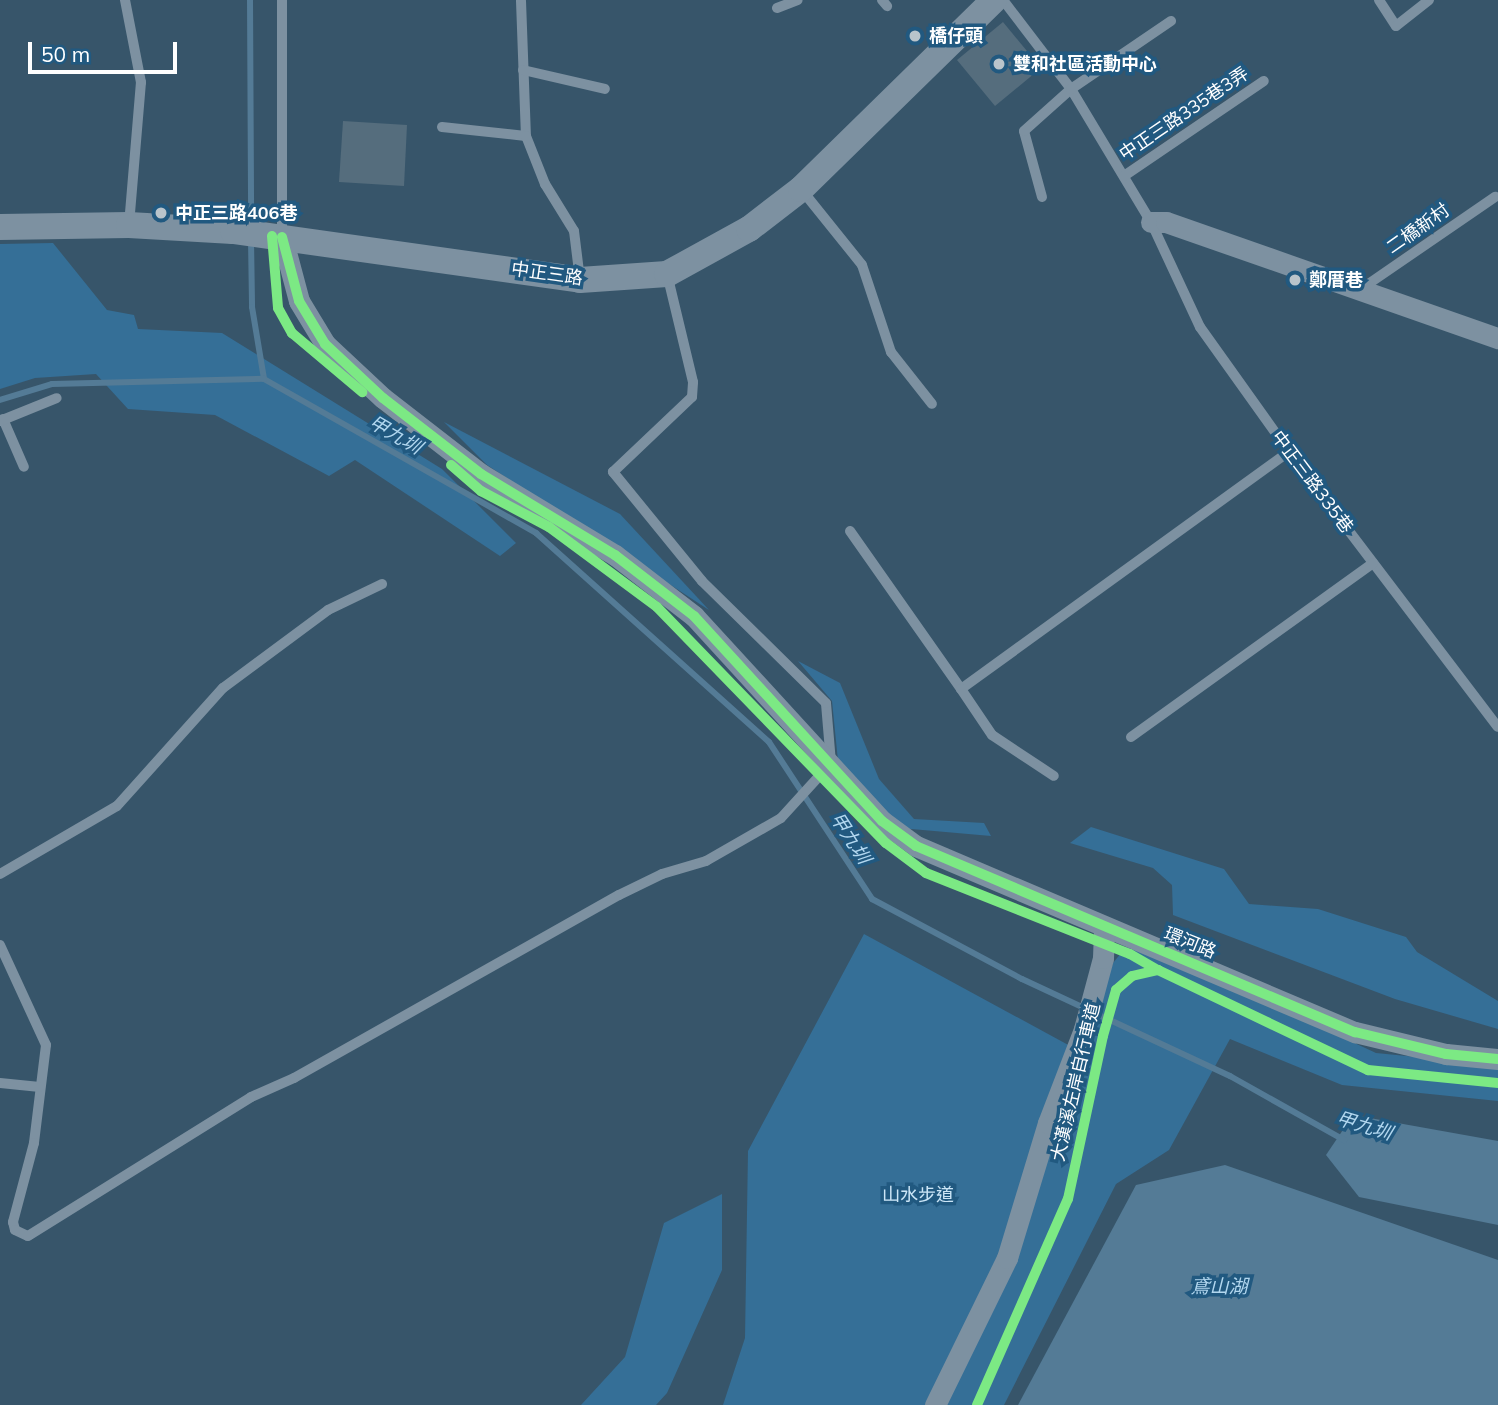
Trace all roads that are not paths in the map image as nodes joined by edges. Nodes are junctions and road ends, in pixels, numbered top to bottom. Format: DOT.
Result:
graph roads {
  1 [pos="125,0"];
  2 [pos="282,0"];
  3 [pos="798,0"];
  4 [pos="994,0"];
  5 [pos="1003,0"];
  6 [pos="1379,0"];
  7 [pos="1429,0"];
  8 [pos="521,1"];
  9 [pos="777,8"];
  10 [pos="1171,21"];
  11 [pos="523,70"];
  12 [pos="1264,81"];
  13 [pos="605,89"];
  14 [pos="1072,89"];
  15 [pos="442,127"];
  16 [pos="526,136"];
  17 [pos="1124,176"];
  18 [pos="801,189"];
  19 [pos="1042,197"];
  20 [pos="1495,197"];
  21 [pos="1151,222"];
  22 [pos="129,225"];
  23 [pos="0,228"];
  24 [pos="277,236"];
  25 [pos="667,274"];
  26 [pos="580,280"];
  27 [pos="1361,289"];
  28 [pos="1498,338"];
  29 [pos="57,398"];
  30 [pos="932,404"];
  31 [pos="2,420"];
  32 [pos="1289,452"];
  33 [pos="24,467"];
  34 [pos="850,531"];
  35 [pos="1373,563"];
  36 [pos="382,584"];
  37 [pos="961,690"];
  38 [pos="1498,727"];
  39 [pos="1131,737"];
  40 [pos="831,763"];
  41 [pos="1054,776"];
  42 [pos="0,874"];
  43 [pos="1104,927"];
  44 [pos="0,945"];
  45 [pos="1498,1059"];
  46 [pos="0,1083"];
  47 [pos="40,1087"];
  48 [pos="934,1405"];
  1 -- 22 [label="lane"];
  2 -- 24 [label="lane"];
  3 -- 9 [label="lane"];
  4 -- 18 [label="street, 中正三路"];
  5 -- 14 [label="lane, 中正三路335巷"];
  6 -- 7 [label="lane"];
  8 -- 11 [label="lane"];
  10 -- 14 [label="lane"];
  11 -- 13 [label="lane"];
  11 -- 16 [label="lane"];
  12 -- 17 [label="lane, 中正三路335巷3弄"];
  14 -- 17 [label="lane, 中正三路335巷"];
  14 -- 19 [label="lane"];
  15 -- 16 [label="lane"];
  16 -- 26 [label="lane"];
  17 -- 21 [label="lane, 中正三路335巷"];
  18 -- 25 [label="street, 中正三路"];
  18 -- 30 [label="lane"];
  20 -- 27 [label="lane, 二橋新村"];
  21 -- 27 [label="street"];
  21 -- 32 [label="lane, 中正三路335巷"];
  22 -- 23 [label="street, 中正三路"];
  22 -- 24 [label="street, 中正三路"];
  24 -- 26 [label="street, 中正三路"];
  24 -- 40 [label="street, 環河路"];
  25 -- 26 [label="street, 中正三路"];
  25 -- 40 [label="lane"];
  27 -- 28 [label="street"];
  29 -- 31 [label="lane"];
  31 -- 33 [label="lane"];
  32 -- 35 [label="lane, 中正三路335巷"];
  32 -- 37 [label="lane"];
  34 -- 37 [label="lane"];
  35 -- 38 [label="lane, 中正三路335巷"];
  35 -- 39 [label="lane"];
  36 -- 42 [label="lane"];
  37 -- 41 [label="lane"];
  40 -- 43 [label="street, 環河路"];
  40 -- 47 [label="lane"];
  43 -- 45 [label="street, 環河路"];
  43 -- 48 [label="street"];
  44 -- 47 [label="lane"];
  46 -- 47 [label="lane"];
}
